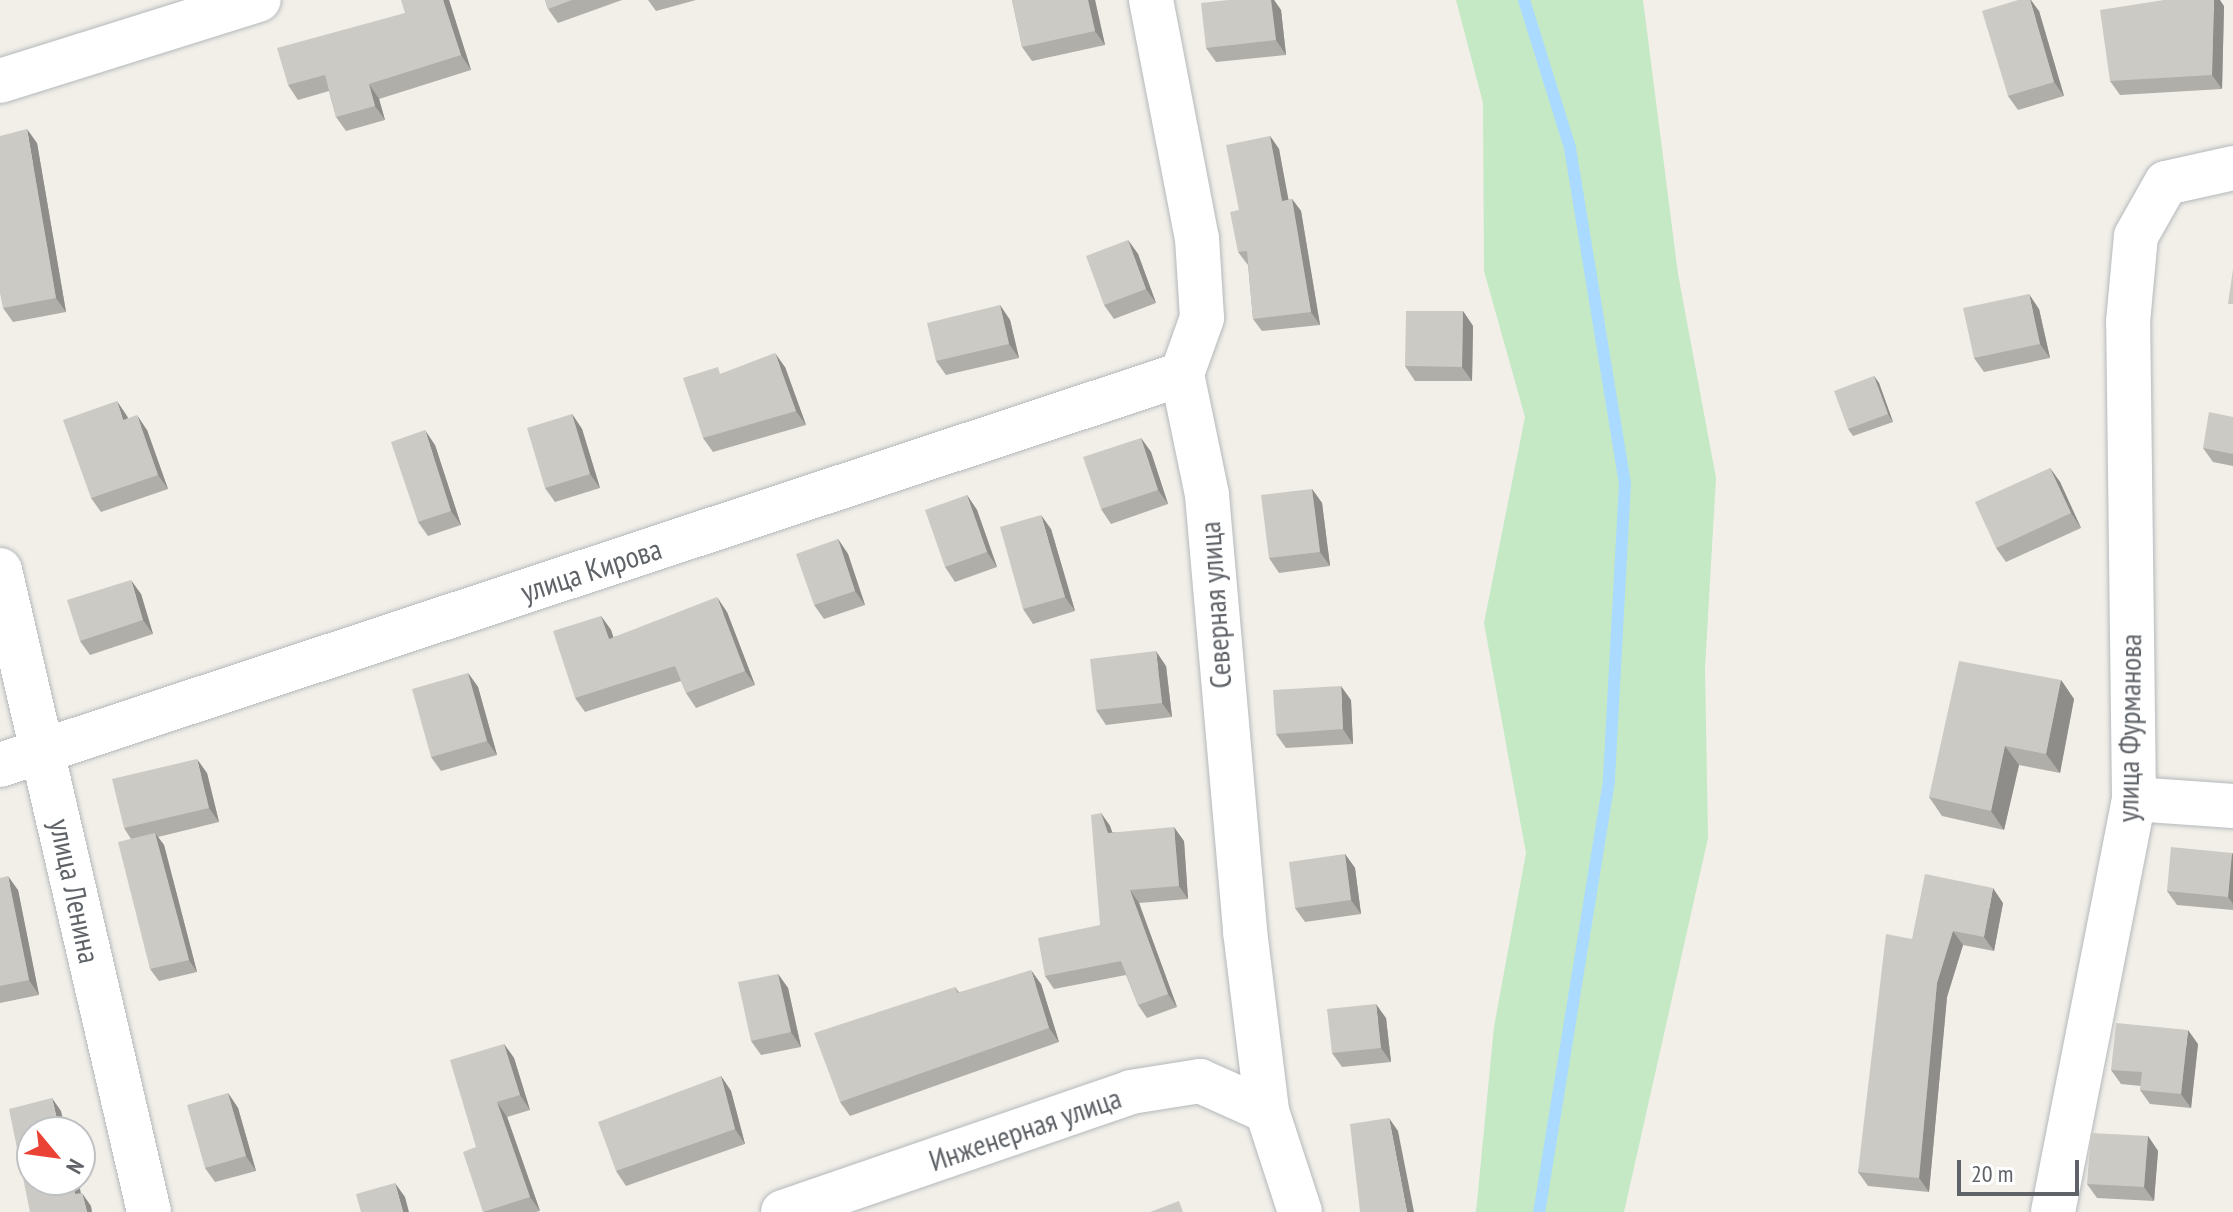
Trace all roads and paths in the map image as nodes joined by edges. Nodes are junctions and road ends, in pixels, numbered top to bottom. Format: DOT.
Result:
graph roads {
  1 [pos="259,0"];
  2 [pos="1151,0"];
  3 [pos="0,81"];
  4 [pos="2233,168"];
  5 [pos="1182,374"];
  6 [pos="0,570"];
  7 [pos="44,751"];
  8 [pos="0,765"];
  9 [pos="2134,799"];
  10 [pos="2233,806"];
  11 [pos="1267,1111"];
  12 [pos="149,1212"];
  13 [pos="783,1212"];
  14 [pos="1300,1212"];
  15 [pos="2053,1212"];
  1 -- 3 [label="street"];
  2 -- 5 [label="street"];
  4 -- 9 [label="street, улица Фурманова"];
  5 -- 7 [label="street, улица Кирова"];
  5 -- 11 [label="street, Северная улица"];
  6 -- 7 [label="street, улица Ленина"];
  7 -- 8 [label="street, улица Кирова"];
  7 -- 12 [label="street, улица Ленина"];
  9 -- 10 [label="street"];
  9 -- 15 [label="street, улица Фурманова"];
  11 -- 13 [label="street, Инженерная улица"];
  11 -- 14 [label="street, Северная улица"];
}
